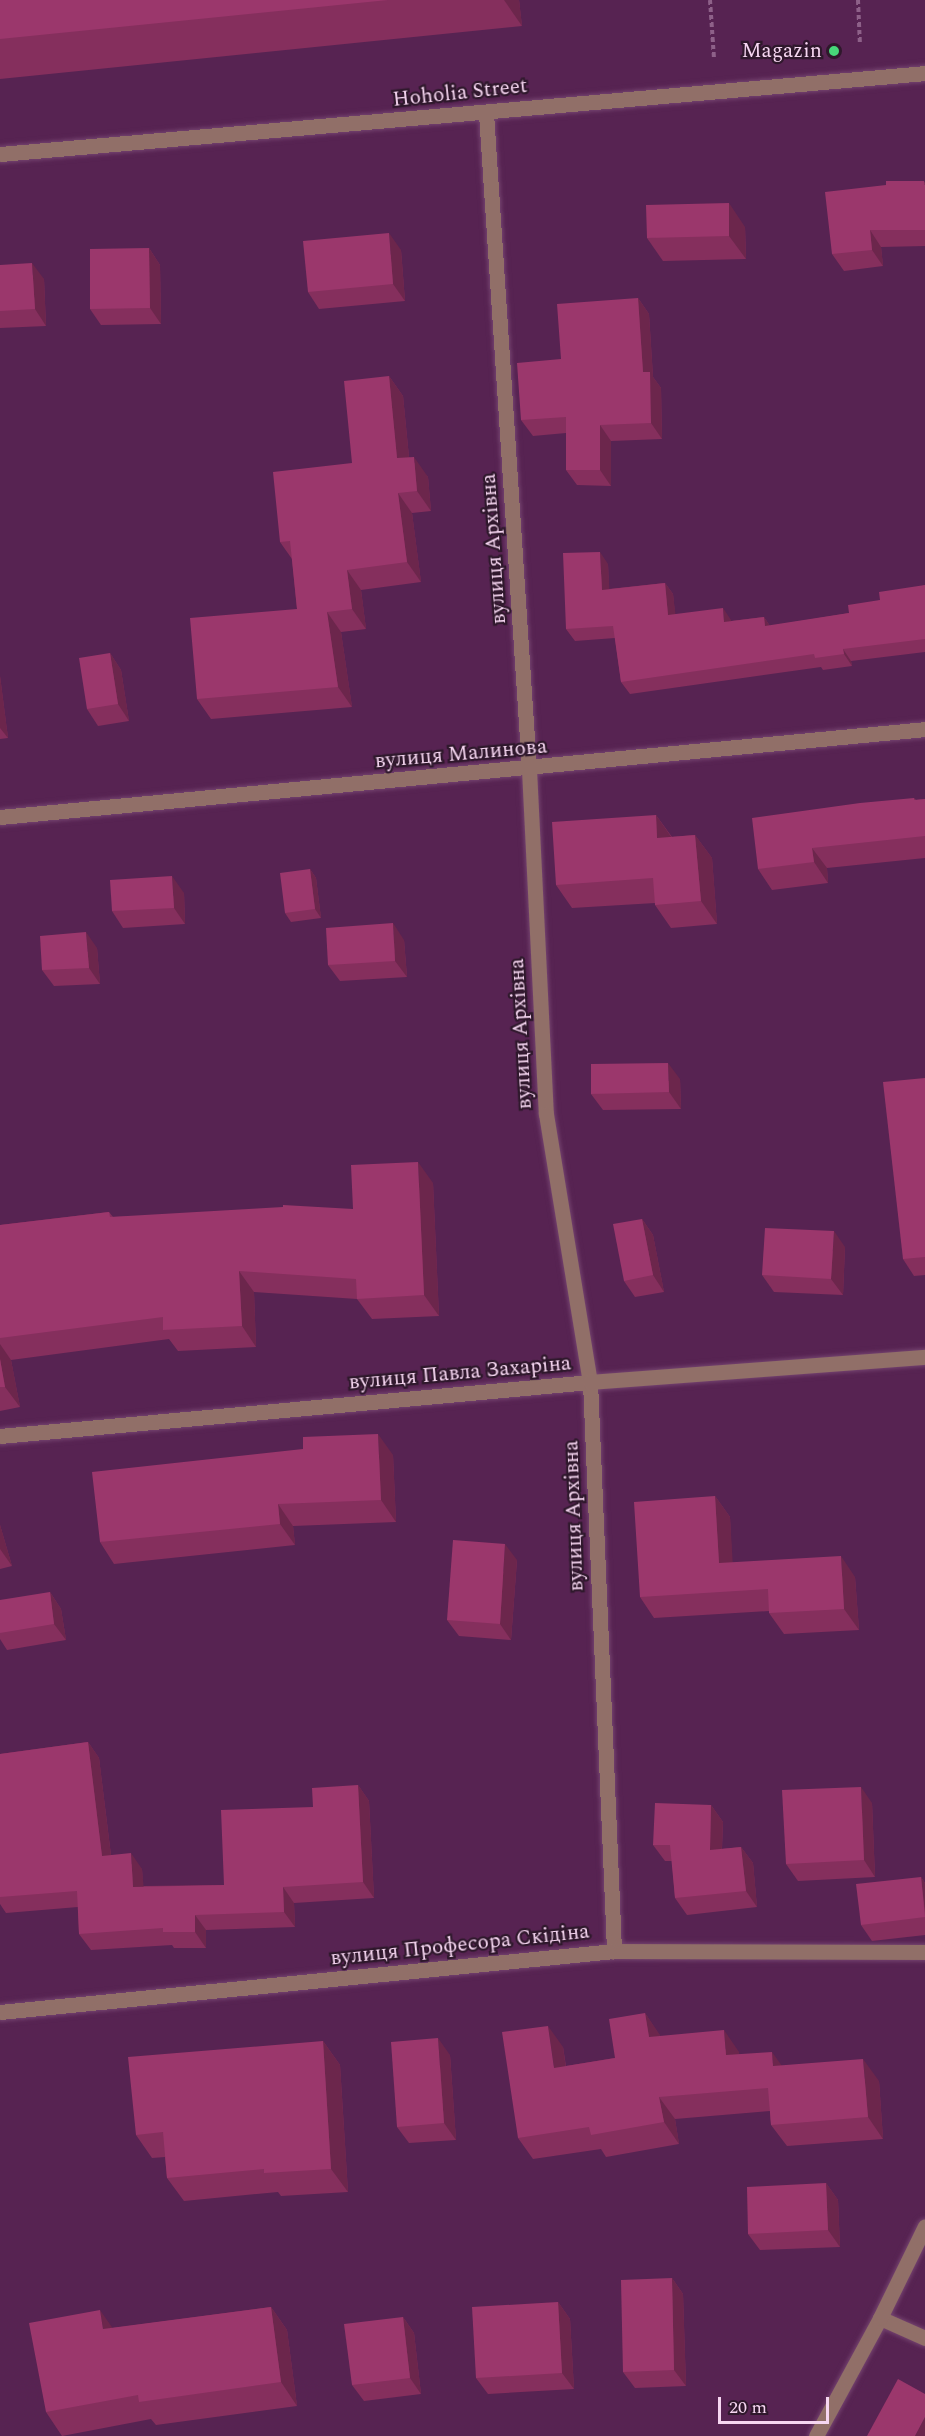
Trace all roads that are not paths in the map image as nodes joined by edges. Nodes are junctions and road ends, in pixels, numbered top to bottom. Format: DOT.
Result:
graph roads {
  1 [pos="925,73"];
  2 [pos="486,113"];
  3 [pos="0,154"];
  4 [pos="925,729"];
  5 [pos="528,769"];
  6 [pos="0,817"];
  7 [pos="925,1357"];
  8 [pos="590,1382"];
  9 [pos="0,1436"];
  10 [pos="614,1951"];
  11 [pos="924,1953"];
  12 [pos="0,2012"];
  13 [pos="925,2226"];
  14 [pos="880,2318"];
  15 [pos="925,2338"];
  16 [pos="816,2436"];
  1 -- 2 [label="street, Hoholia Street"];
  2 -- 3 [label="street, Hoholia Street"];
  2 -- 5 [label="street, вулиця Архівна"];
  4 -- 5 [label="street, вулиця Малинова"];
  5 -- 6 [label="street, вулиця Малинова"];
  5 -- 8 [label="street, вулиця Архівна"];
  7 -- 8 [label="street, вулиця Павла Захаріна"];
  8 -- 9 [label="street, вулиця Павла Захаріна"];
  8 -- 10 [label="street, вулиця Архівна"];
  10 -- 11 [label="street, вулиця Професора Скідіна"];
  10 -- 12 [label="street, вулиця Професора Скідіна"];
  13 -- 14 [label="street"];
  14 -- 15 [label="street"];
  14 -- 16 [label="street"];
}
